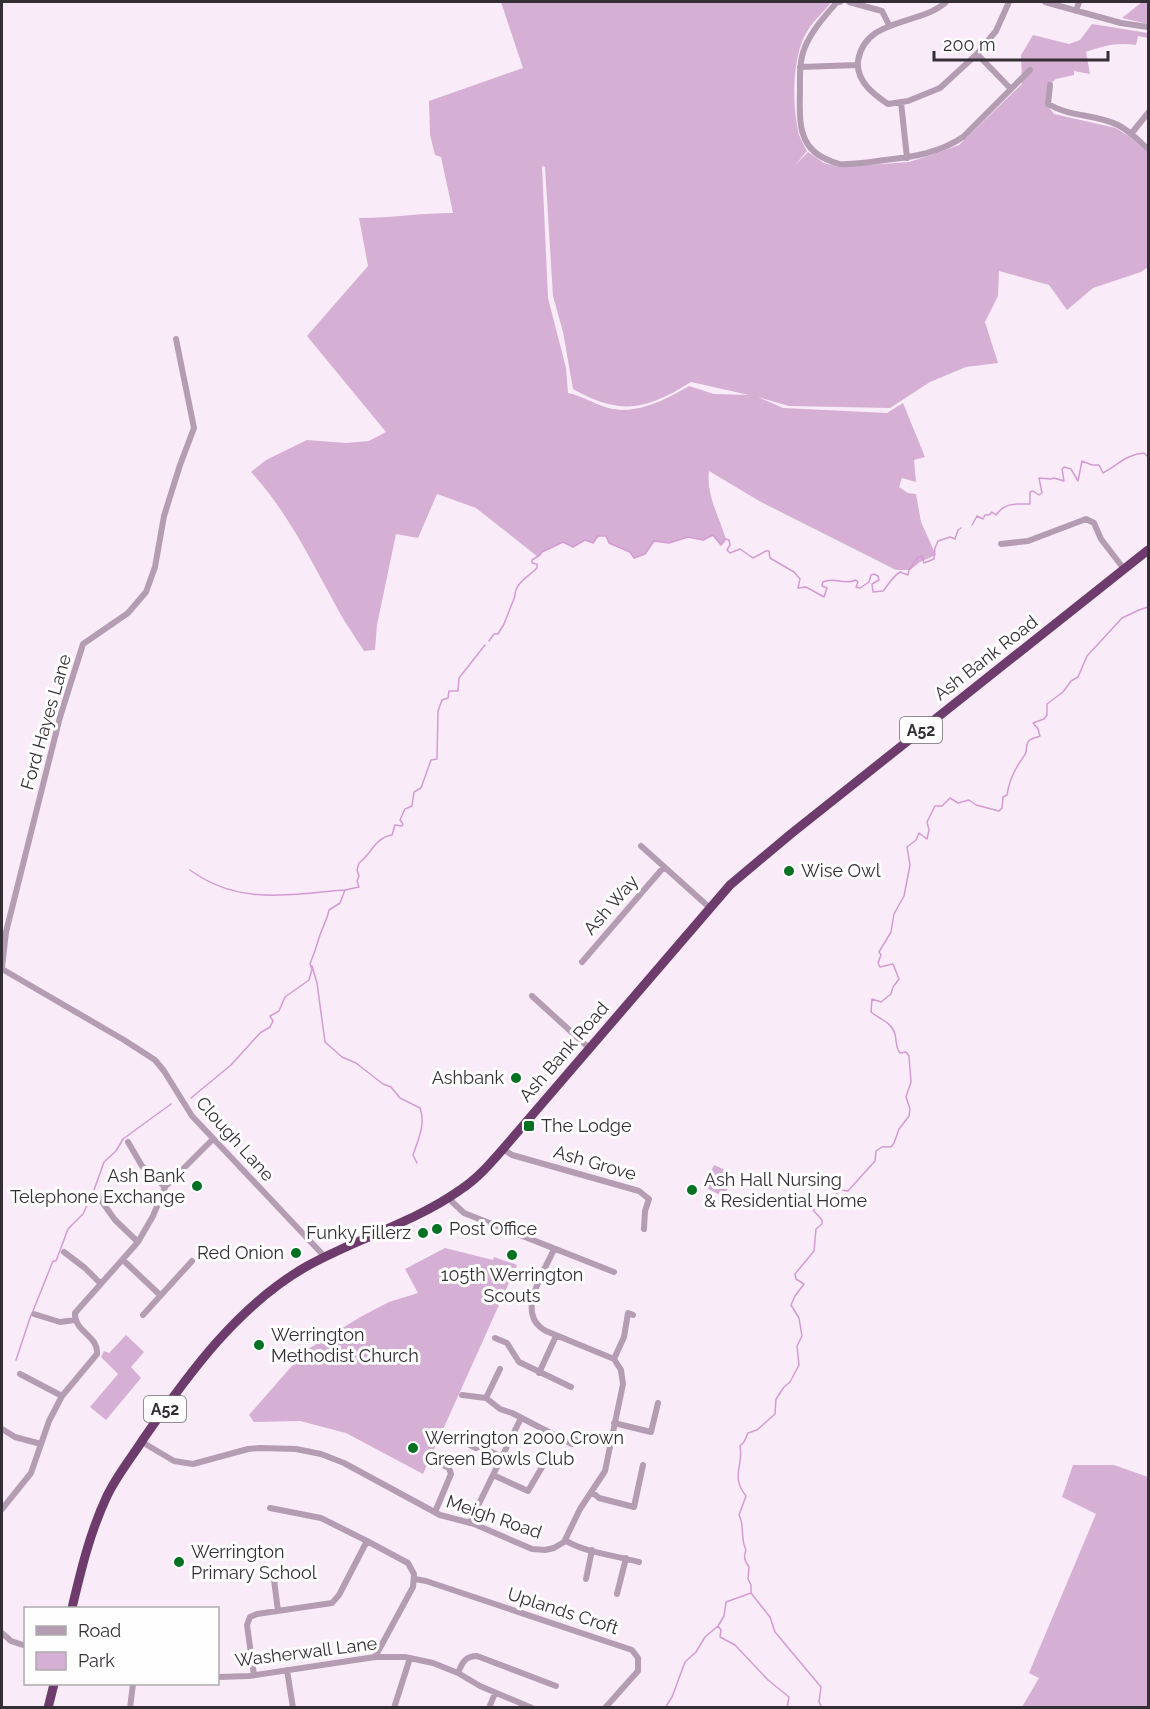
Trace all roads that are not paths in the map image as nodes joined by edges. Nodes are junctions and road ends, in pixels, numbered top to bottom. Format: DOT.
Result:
graph roads {
  1 [pos="840,2"];
  2 [pos="849,2"];
  3 [pos="946,2"];
  4 [pos="1010,2"];
  5 [pos="1046,2"];
  6 [pos="1079,2"];
  7 [pos="1076,12"];
  8 [pos="889,25"];
  9 [pos="1149,27"];
  10 [pos="977,54"];
  11 [pos="858,65"];
  12 [pos="800,67"];
  13 [pos="1030,70"];
  14 [pos="1050,85"];
  15 [pos="1011,89"];
  16 [pos="901,102"];
  17 [pos="1149,113"];
  18 [pos="1131,134"];
  19 [pos="1149,149"];
  20 [pos="906,158"];
  21 [pos="176,339"];
  22 [pos="1001,544"];
  23 [pos="1149,550"];
  24 [pos="1124,569"];
  25 [pos="641,846"];
  26 [pos="663,868"];
  27 [pos="710,908"];
  28 [pos="4,929"];
  29 [pos="582,962"];
  30 [pos="2,968"];
  31 [pos="532,996"];
  32 [pos="589,1048"];
  33 [pos="213,1139"];
  34 [pos="503,1149"];
  35 [pos="124,1152"];
  36 [pos="165,1187"];
  37 [pos="448,1198"];
  38 [pos="98,1201"];
  39 [pos="644,1229"];
  40 [pos="138,1242"];
  41 [pos="554,1249"];
  42 [pos="69,1253"];
  43 [pos="325,1257"];
  44 [pos="123,1260"];
  45 [pos="192,1261"];
  46 [pos="614,1272"];
  47 [pos="100,1283"];
  48 [pos="160,1296"];
  49 [pos="40,1314"];
  50 [pos="143,1315"];
  51 [pos="633,1316"];
  52 [pos="75,1320"];
  53 [pos="556,1336"];
  54 [pos="495,1338"];
  55 [pos="614,1359"];
  56 [pos="500,1369"];
  57 [pos="24,1373"];
  58 [pos="540,1373"];
  59 [pos="571,1387"];
  60 [pos="462,1395"];
  61 [pos="62,1396"];
  62 [pos="486,1398"];
  63 [pos="658,1403"];
  64 [pos="521,1418"];
  65 [pos="614,1424"];
  66 [pos="2,1429"];
  67 [pos="574,1439"];
  68 [pos="460,1440"];
  69 [pos="142,1442"];
  70 [pos="40,1444"];
  71 [pos="502,1457"];
  72 [pos="545,1462"];
  73 [pos="438,1463"];
  74 [pos="643,1465"];
  75 [pos="494,1474"];
  76 [pos="592,1492"];
  77 [pos="2,1505"];
  78 [pos="270,1508"];
  79 [pos="435,1512"];
  80 [pos="471,1522"];
  81 [pos="565,1540"];
  82 [pos="367,1541"];
  83 [pos="592,1550"];
  84 [pos="626,1558"];
  85 [pos="639,1562"];
  86 [pos="272,1572"];
  87 [pos="415,1579"];
  88 [pos="586,1579"];
  89 [pos="617,1594"];
  90 [pos="72,1607"];
  91 [pos="278,1611"];
  92 [pos="2,1633"];
  93 [pos="24,1645"];
  94 [pos="375,1657"];
  95 [pos="410,1658"];
  96 [pos="287,1670"];
  97 [pos="458,1673"];
  98 [pos="254,1675"];
  99 [pos="219,1677"];
  100 [pos="54,1685"];
  101 [pos="133,1685"];
  102 [pos="556,1686"];
  103 [pos="495,1693"];
  104 [pos="48,1707"];
  105 [pos="130,1707"];
  106 [pos="293,1707"];
  107 [pos="394,1707"];
  108 [pos="489,1707"];
  109 [pos="532,1707"];
  110 [pos="605,1707"];
  1 -- 12 [label="street"];
  2 -- 8 [label="street"];
  3 -- 8 [label="street"];
  4 -- 10 [label="street"];
  5 -- 7 [label="street"];
  6 -- 7 [label="street"];
  7 -- 9 [label="street"];
  8 -- 11 [label="street"];
  10 -- 15 [label="street"];
  10 -- 16 [label="street"];
  11 -- 12 [label="street"];
  11 -- 16 [label="street"];
  12 -- 20 [label="street"];
  13 -- 15 [label="street"];
  14 -- 18 [label="street"];
  15 -- 20 [label="street"];
  16 -- 20 [label="street"];
  17 -- 18 [label="street"];
  18 -- 19 [label="street"];
  21 -- 28 [label="street, Ford Hayes Lane"];
  22 -- 24 [label="street"];
  23 -- 24 [label="highway, Ash Bank Road / A52"];
  24 -- 27 [label="highway, Ash Bank Road / A52"];
  25 -- 26 [label="street"];
  26 -- 27 [label="street"];
  26 -- 29 [label="street, Ash Way"];
  27 -- 32 [label="highway, Ash Bank Road / A52"];
  28 -- 30 [label="street, Ford Hayes Lane"];
  30 -- 33 [label="street, Clough Lane"];
  31 -- 32 [label="street"];
  32 -- 34 [label="highway, Ash Bank Road / A52"];
  33 -- 36 [label="street"];
  33 -- 43 [label="street, Clough Lane"];
  34 -- 37 [label="highway, Ash Bank Road / A52"];
  34 -- 39 [label="street, Ash Grove"];
  35 -- 36 [label="street"];
  36 -- 40 [label="street"];
  37 -- 41 [label="street"];
  37 -- 43 [label="highway, Ash Bank Road / A52"];
  38 -- 40 [label="street"];
  40 -- 44 [label="street"];
  41 -- 46 [label="street"];
  41 -- 53 [label="street"];
  42 -- 47 [label="street"];
  43 -- 69 [label="highway, Ash Bank Road / A52"];
  44 -- 47 [label="street"];
  44 -- 48 [label="street"];
  45 -- 48 [label="street"];
  47 -- 52 [label="street"];
  48 -- 50 [label="street"];
  49 -- 52 [label="street"];
  51 -- 55 [label="street"];
  52 -- 61 [label="street"];
  53 -- 55 [label="street"];
  53 -- 58 [label="street"];
  54 -- 58 [label="street"];
  55 -- 65 [label="street, Meigh Road"];
  56 -- 62 [label="street"];
  57 -- 61 [label="street"];
  58 -- 59 [label="street"];
  60 -- 62 [label="street"];
  61 -- 70 [label="street"];
  62 -- 64 [label="street"];
  63 -- 65 [label="street"];
  64 -- 67 [label="street"];
  64 -- 71 [label="street"];
  65 -- 76 [label="street, Meigh Road"];
  66 -- 70 [label="street"];
  68 -- 71 [label="street"];
  69 -- 79 [label="street, Meigh Road"];
  69 -- 90 [label="highway, Ash Bank Road / A52"];
  70 -- 77 [label="street"];
  71 -- 75 [label="street"];
  72 -- 75 [label="street"];
  73 -- 79 [label="street"];
  74 -- 76 [label="street"];
  75 -- 80 [label="street"];
  76 -- 81 [label="street, Meigh Road"];
  78 -- 82 [label="street"];
  79 -- 80 [label="street, Meigh Road"];
  80 -- 81 [label="street, Meigh Road"];
  81 -- 83 [label="street"];
  82 -- 87 [label="street"];
  82 -- 91 [label="street"];
  83 -- 84 [label="street"];
  83 -- 88 [label="street"];
  84 -- 85 [label="street"];
  84 -- 89 [label="street"];
  86 -- 91 [label="street"];
  87 -- 94 [label="street"];
  87 -- 110 [label="street, Uplands Croft"];
  91 -- 98 [label="street"];
  92 -- 93 [label="street"];
  94 -- 95 [label="street, Washerwall Lane"];
  94 -- 96 [label="street, Washerwall Lane"];
  95 -- 97 [label="street, Washerwall Lane"];
  95 -- 107 [label="street"];
  96 -- 98 [label="street, Washerwall Lane"];
  96 -- 106 [label="street"];
  97 -- 102 [label="street"];
  97 -- 103 [label="street, Washerwall Lane"];
  98 -- 99 [label="street, Washerwall Lane"];
  100 -- 104 [label="highway"];
  101 -- 105 [label="street"];
  103 -- 108 [label="street"];
  103 -- 109 [label="street, Washerwall Lane"];
}
